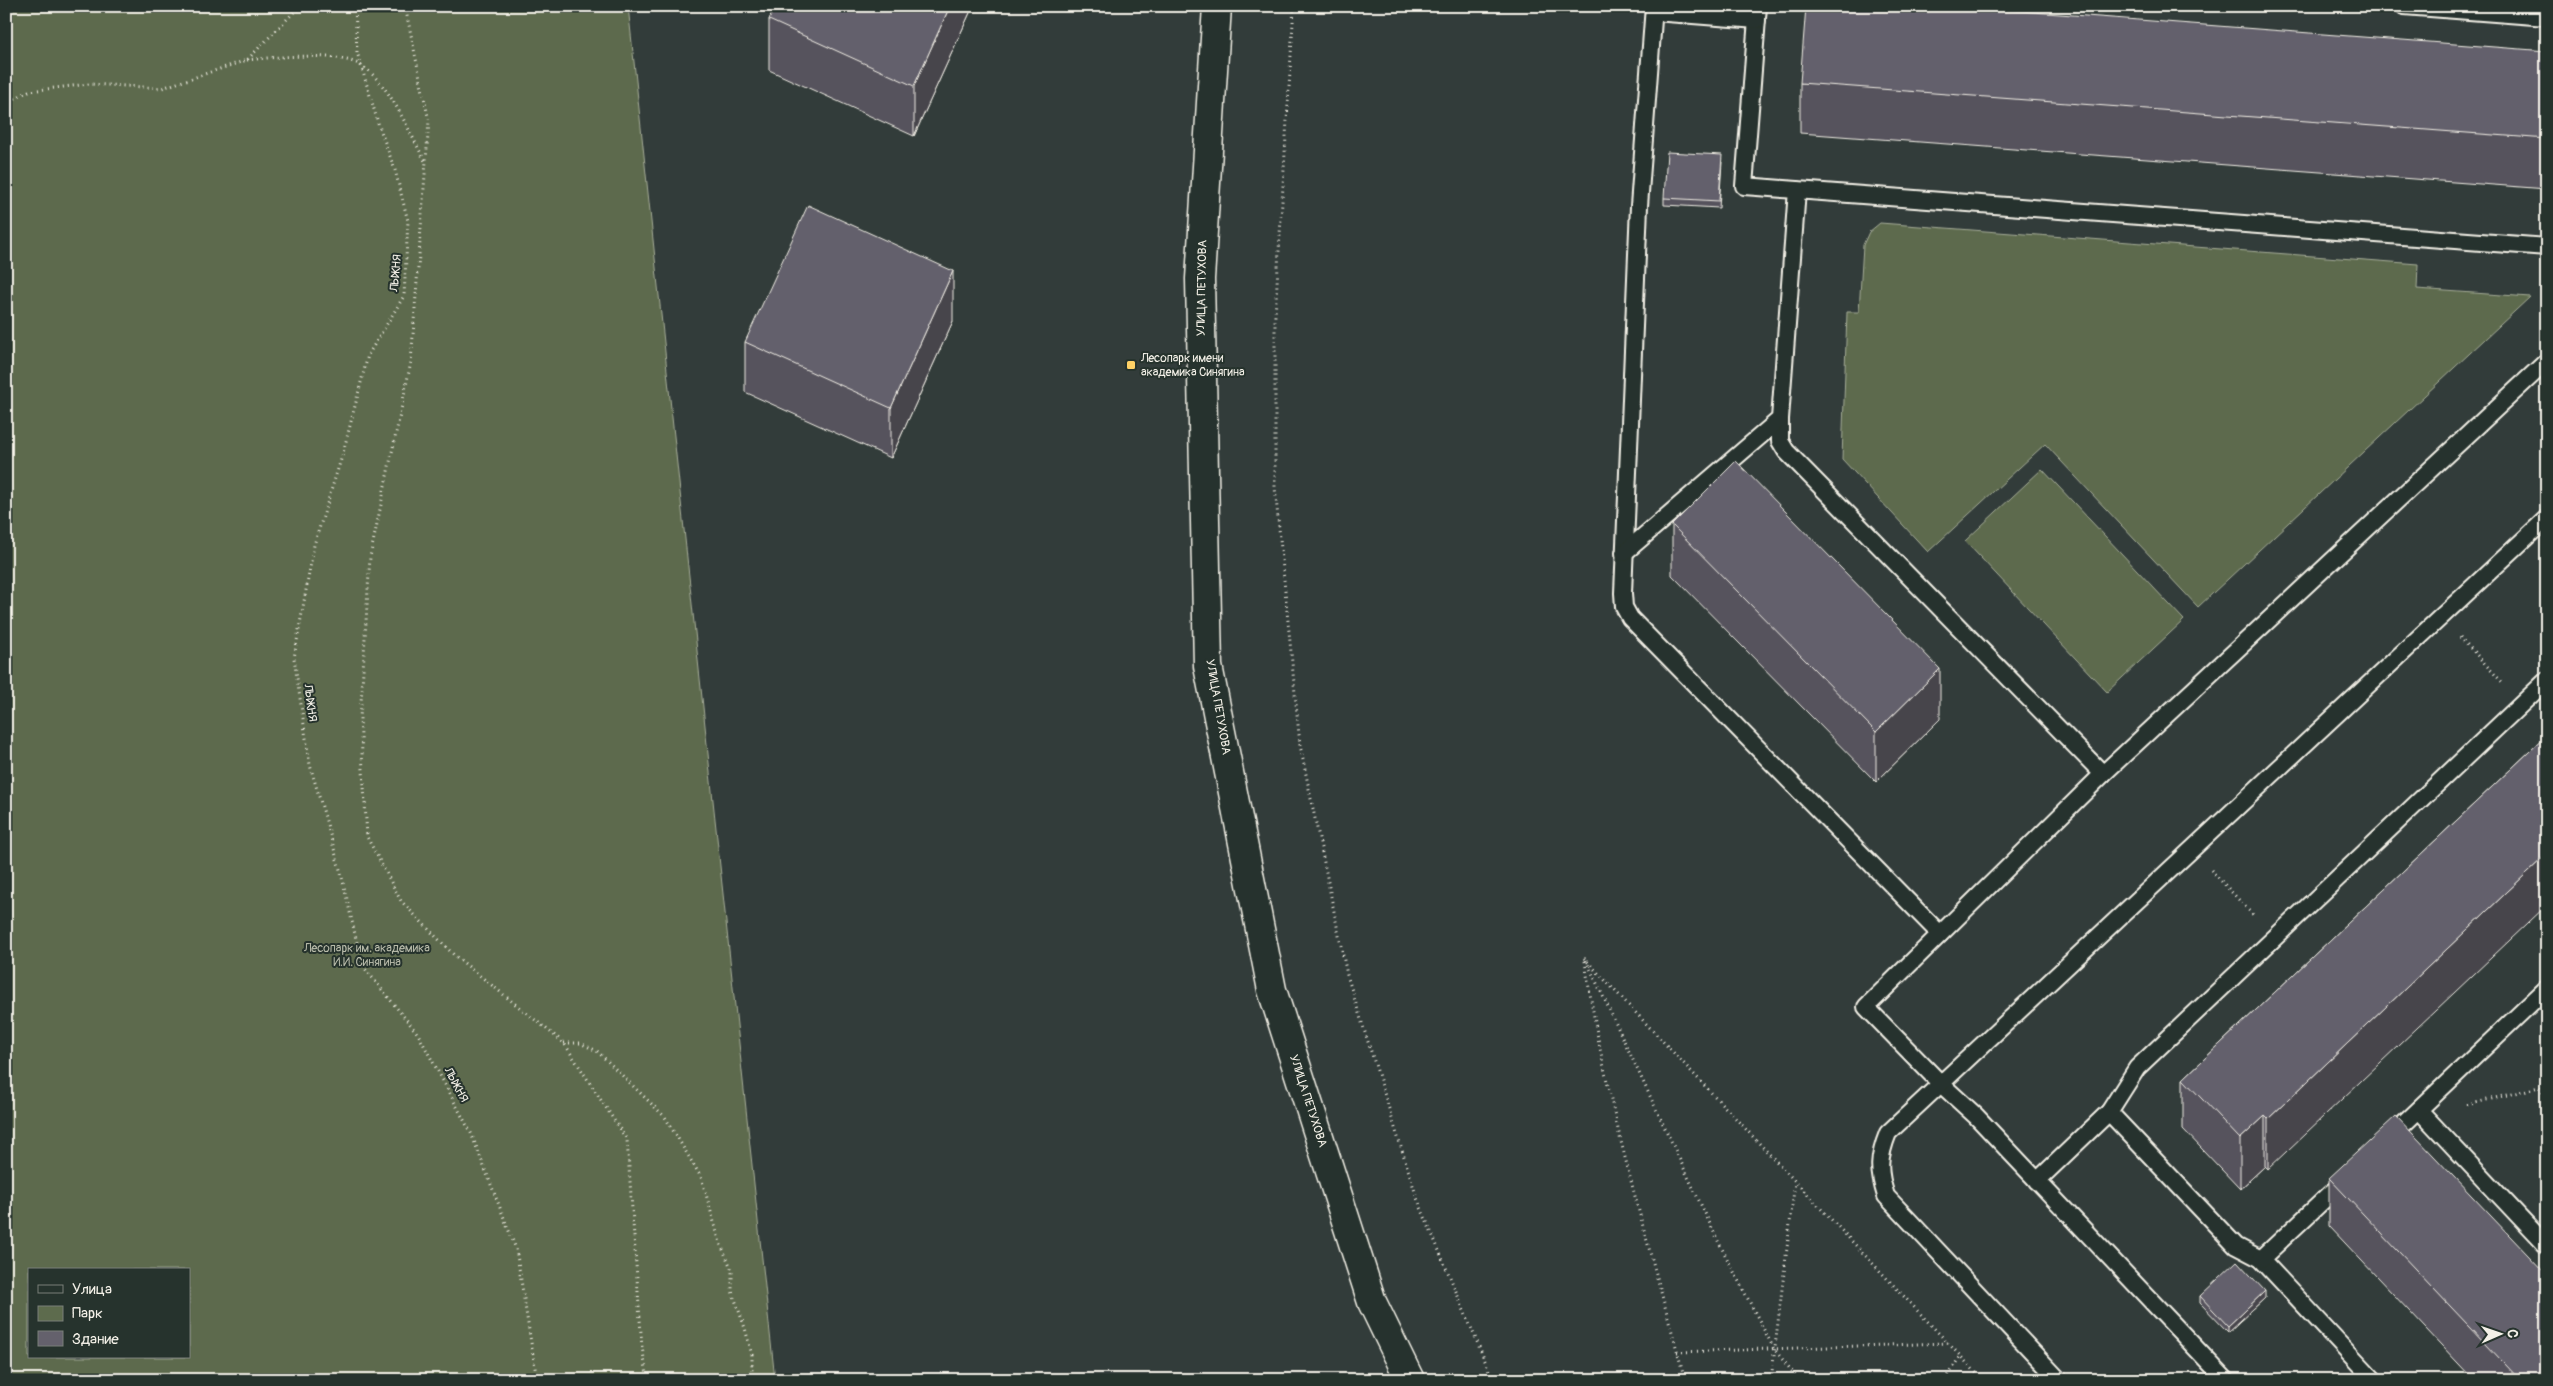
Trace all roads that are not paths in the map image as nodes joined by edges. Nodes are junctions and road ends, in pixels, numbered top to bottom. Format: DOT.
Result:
graph roads {
  1 [pos="1217,6"];
  2 [pos="2404,6"];
  3 [pos="1654,9"];
  4 [pos="1758,13"];
  5 [pos="2547,17"];
  6 [pos="1797,190"];
  7 [pos="2547,247"];
  8 [pos="2547,361"];
  9 [pos="1780,419"];
  10 [pos="2547,518"];
  11 [pos="1624,553"];
  12 [pos="2547,680"];
  13 [pos="2103,774"];
  14 [pos="1940,934"];
  15 [pos="2547,988"];
  16 [pos="1941,1084"];
  17 [pos="2109,1112"];
  18 [pos="2421,1113"];
  19 [pos="2376,1151"];
  20 [pos="2354,1171"];
  21 [pos="2037,1180"];
  22 [pos="2547,1246"];
  23 [pos="2261,1259"];
  24 [pos="1410,1380"];
  25 [pos="2059,1380"];
  26 [pos="2226,1380"];
  27 [pos="2374,1380"];
  1 -- 24 [label="street, УЛИЦА ПЕТУХОВА"];
  2 -- 5 [label="lane"];
  3 -- 4 [label="lane"];
  3 -- 11 [label="lane"];
  4 -- 6 [label="lane"];
  6 -- 7 [label="lane"];
  6 -- 9 [label="lane"];
  8 -- 13 [label="lane"];
  9 -- 11 [label="lane"];
  9 -- 13 [label="lane"];
  10 -- 16 [label="lane"];
  11 -- 14 [label="lane"];
  12 -- 17 [label="lane"];
  13 -- 14 [label="lane"];
  14 -- 16 [label="lane"];
  15 -- 18 [label="lane"];
  16 -- 21 [label="lane"];
  16 -- 25 [label="lane"];
  17 -- 21 [label="lane"];
  17 -- 23 [label="lane"];
  18 -- 19 [label="lane"];
  18 -- 22 [label="lane"];
  20 -- 23 [label="lane"];
  21 -- 26 [label="lane"];
  23 -- 27 [label="lane"];
}
